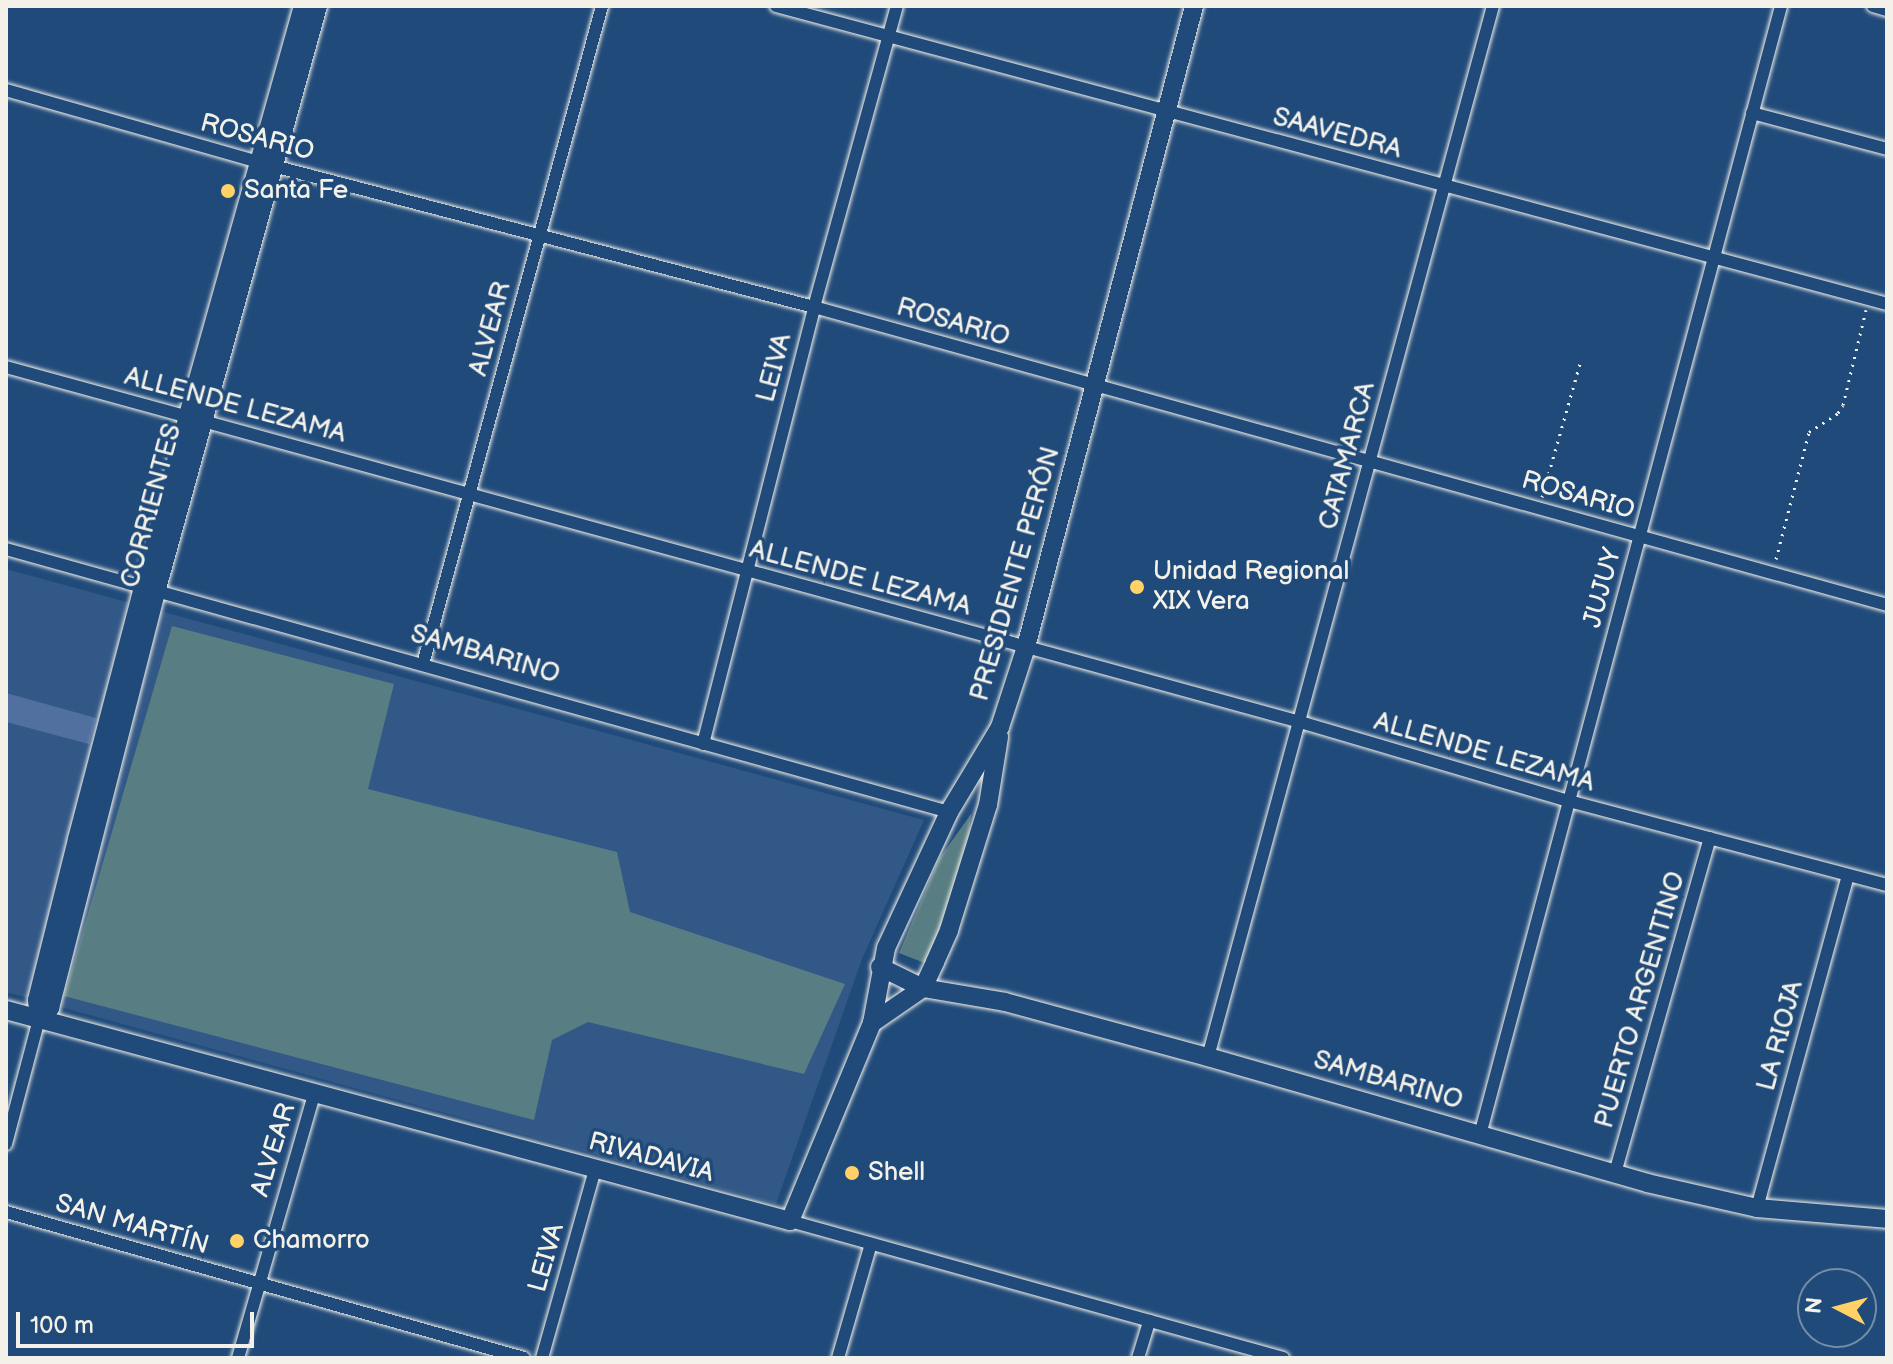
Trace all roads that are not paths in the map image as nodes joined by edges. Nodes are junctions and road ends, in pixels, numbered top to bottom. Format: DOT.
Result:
graph roads {
  1 [pos="303,6"];
  2 [pos="318,6"];
  3 [pos="602,6"];
  4 [pos="776,6"];
  5 [pos="897,6"];
  6 [pos="1194,6"];
  7 [pos="1493,6"];
  8 [pos="1781,6"];
  9 [pos="1873,6"];
  10 [pos="1887,10"];
  11 [pos="889,36"];
  12 [pos="6,90"];
  13 [pos="1165,111"];
  14 [pos="1752,113"];
  15 [pos="1887,149"];
  16 [pos="266,164"];
  17 [pos="1444,185"];
  18 [pos="540,235"];
  19 [pos="1714,257"];
  20 [pos="1887,304"];
  21 [pos="814,307"];
  22 [pos="6,367"];
  23 [pos="1095,385"];
  24 [pos="195,417"];
  25 [pos="1369,461"];
  26 [pos="469,494"];
  27 [pos="1640,536"];
  28 [pos="6,549"];
  29 [pos="745,570"];
  30 [pos="149,590"];
  31 [pos="1887,605"];
  32 [pos="1026,647"];
  33 [pos="423,664"];
  34 [pos="1300,722"];
  35 [pos="1000,727"];
  36 [pos="703,744"];
  37 [pos="1569,801"];
  38 [pos="949,812"];
  39 [pos="1710,838"];
  40 [pos="1848,875"];
  41 [pos="1887,885"];
  42 [pos="880,967"];
  43 [pos="923,988"];
  44 [pos="6,1010"];
  45 [pos="39,1019"];
  46 [pos="872,1023"];
  47 [pos="1208,1057"];
  48 [pos="314,1094"];
  49 [pos="1480,1135"];
  50 [pos="6,1144"];
  51 [pos="595,1170"];
  52 [pos="1615,1173"];
  53 [pos="1757,1208"];
  54 [pos="6,1212"];
  55 [pos="1887,1219"];
  56 [pos="790,1221"];
  57 [pos="871,1244"];
  58 [pos="257,1284"];
  59 [pos="1149,1321"];
  60 [pos="238,1358"];
  61 [pos="524,1358"];
  62 [pos="542,1358"];
  63 [pos="838,1358"];
  64 [pos="1138,1358"];
  65 [pos="1283,1358"];
  1 -- 16 [label="street, CORRIENTES"];
  2 -- 16 [label="street, CORRIENTES"];
  3 -- 18 [label="street, ALVEAR"];
  4 -- 11 [label="street, SAAVEDRA"];
  5 -- 11 [label="street, LEIVA"];
  6 -- 13 [label="street, PRESIDENTE PERÓN"];
  7 -- 17 [label="street, CATAMARCA"];
  8 -- 14 [label="street, JUJUY"];
  9 -- 10 [label="street"];
  11 -- 13 [label="street, SAAVEDRA"];
  11 -- 21 [label="street, LEIVA"];
  12 -- 16 [label="street, ROSARIO"];
  13 -- 17 [label="street, SAAVEDRA"];
  13 -- 23 [label="street, PRESIDENTE PERÓN"];
  14 -- 15 [label="street"];
  14 -- 19 [label="street, JUJUY"];
  16 -- 18 [label="street, ROSARIO"];
  16 -- 24 [label="street, CORRIENTES"];
  17 -- 19 [label="street, SAAVEDRA"];
  17 -- 25 [label="street, CATAMARCA"];
  18 -- 21 [label="street, ROSARIO"];
  18 -- 26 [label="street, ALVEAR"];
  19 -- 20 [label="street, SAAVEDRA"];
  19 -- 27 [label="street, JUJUY"];
  21 -- 23 [label="street, ROSARIO"];
  21 -- 29 [label="street, LEIVA"];
  22 -- 24 [label="street, ALLENDE LEZAMA"];
  23 -- 25 [label="street, ROSARIO"];
  23 -- 32 [label="street, PRESIDENTE PERÓN"];
  24 -- 26 [label="street, ALLENDE LEZAMA"];
  24 -- 30 [label="street, CORRIENTES"];
  25 -- 27 [label="street, ROSARIO"];
  25 -- 34 [label="street, CATAMARCA"];
  26 -- 29 [label="street, ALLENDE LEZAMA"];
  26 -- 33 [label="street, ALVEAR"];
  27 -- 31 [label="street, ROSARIO"];
  27 -- 37 [label="street, JUJUY"];
  28 -- 30 [label="street, SAMBARINO"];
  29 -- 32 [label="street, ALLENDE LEZAMA"];
  29 -- 36 [label="street, LEIVA"];
  30 -- 33 [label="street, SAMBARINO"];
  30 -- 45 [label="street, CORRIENTES"];
  32 -- 34 [label="street, ALLENDE LEZAMA"];
  32 -- 35 [label="street, PRESIDENTE PERÓN"];
  33 -- 36 [label="street, SAMBARINO"];
  34 -- 37 [label="street, ALLENDE LEZAMA"];
  34 -- 47 [label="street, CATAMARCA"];
  35 -- 38 [label="street, PRESIDENTE PERÓN"];
  35 -- 43 [label="street"];
  36 -- 38 [label="street, SAMBARINO"];
  37 -- 39 [label="street, ALLENDE LEZAMA"];
  37 -- 49 [label="street, JUJUY"];
  38 -- 42 [label="street, PRESIDENTE PERÓN"];
  39 -- 40 [label="street, ALLENDE LEZAMA"];
  39 -- 52 [label="street, PUERTO ARGENTINO"];
  40 -- 41 [label="street, ALLENDE LEZAMA"];
  40 -- 53 [label="street, LA RIOJA"];
  42 -- 43 [label="street, SAMBARINO"];
  42 -- 46 [label="street, PRESIDENTE PERÓN"];
  43 -- 46 [label="street"];
  43 -- 47 [label="street, SAMBARINO"];
  44 -- 45 [label="street, RIVADAVIA"];
  45 -- 48 [label="street, RIVADAVIA"];
  45 -- 50 [label="street, CORRIENTES"];
  46 -- 56 [label="street, PRESIDENTE PERÓN"];
  47 -- 49 [label="street, SAMBARINO"];
  48 -- 51 [label="street, RIVADAVIA"];
  48 -- 58 [label="street, ALVEAR"];
  49 -- 52 [label="street, SAMBARINO"];
  51 -- 56 [label="street, RIVADAVIA"];
  51 -- 62 [label="street, LEIVA"];
  52 -- 53 [label="street, SAMBARINO"];
  53 -- 55 [label="street, SAMBARINO"];
  54 -- 58 [label="street, SAN MARTÍN"];
  56 -- 57 [label="street, RIVADAVIA"];
  57 -- 59 [label="street, RIVADAVIA"];
  57 -- 63 [label="street"];
  58 -- 60 [label="street, ALVEAR"];
  58 -- 61 [label="street, SAN MARTÍN"];
  59 -- 64 [label="street"];
  59 -- 65 [label="street, RIVADAVIA"];
}
